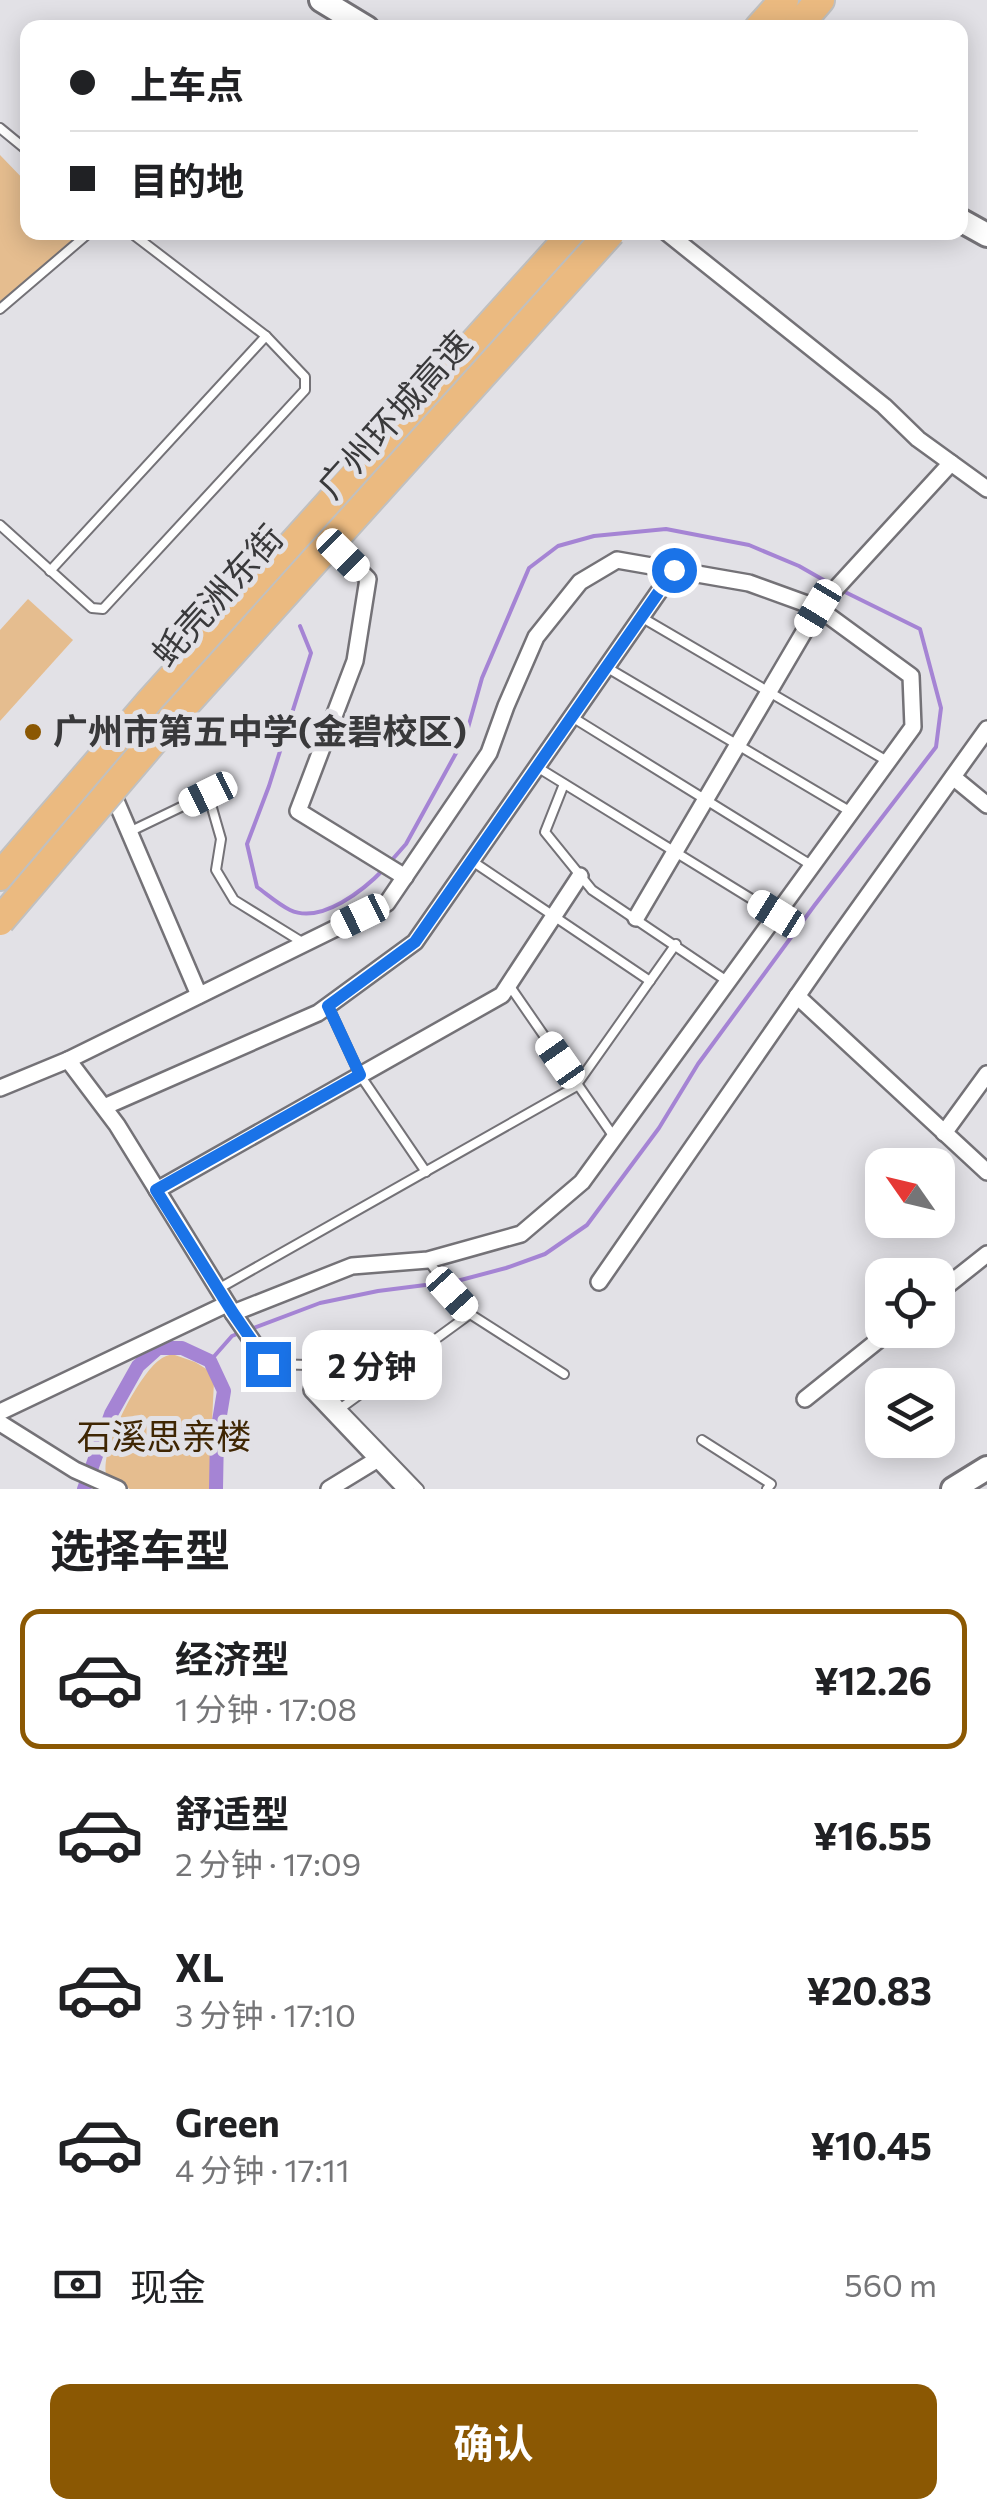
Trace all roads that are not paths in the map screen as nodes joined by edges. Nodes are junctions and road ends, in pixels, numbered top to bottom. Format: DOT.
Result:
graph roads {
  1 [pos="321,0"];
  2 [pos="784,0"];
  3 [pos="820,0"];
  4 [pos="354,20"];
  5 [pos="766,20"];
  6 [pos="803,20"];
  7 [pos="0,128"];
  8 [pos="20,144"];
  9 [pos="81,240"];
  10 [pos="140,240"];
  11 [pos="567,240"];
  12 [pos="604,240"];
  13 [pos="676,240"];
  14 [pos="0,309"];
  15 [pos="266,336"];
  16 [pos="952,462"];
  17 [pos="987,489"];
  18 [pos="0,525"];
  19 [pos="674,570"];
  20 [pos="50,571"];
  21 [pos="820,606"];
  22 [pos="641,617"];
  23 [pos="606,668"];
  24 [pos="769,692"];
  25 [pos="572,717"];
  26 [pos="987,730"];
  27 [pos="738,745"];
  28 [pos="888,761"];
  29 [pos="537,767"];
  30 [pos="104,774"];
  31 [pos="953,777"];
  32 [pos="564,784"];
  33 [pos="706,800"];
  34 [pos="987,806"];
  35 [pos="851,812"];
  36 [pos="129,832"];
  37 [pos="675,852"];
  38 [pos="472,861"];
  39 [pos="812,865"];
  40 [pos="392,870"];
  41 [pos="0,876"];
  42 [pos="580,876"];
  43 [pos="0,904"];
  44 [pos="776,914"];
  45 [pos="554,916"];
  46 [pos="636,918"];
  47 [pos="0,920"];
  48 [pos="304,944"];
  49 [pos="676,944"];
  50 [pos="650,981"];
  51 [pos="728,981"];
  52 [pos="508,984"];
  53 [pos="199,995"];
  54 [pos="797,996"];
  55 [pos="328,1006"];
  56 [pos="68,1060"];
  57 [pos="987,1074"];
  58 [pos="360,1075"];
  59 [pos="578,1084"];
  60 [pos="0,1088"];
  61 [pos="104,1107"];
  62 [pos="944,1133"];
  63 [pos="614,1137"];
  64 [pos="426,1172"];
  65 [pos="987,1172"];
  66 [pos="156,1190"];
  67 [pos="987,1254"];
  68 [pos="432,1266"];
  69 [pos="955,1279"];
  70 [pos="598,1282"];
  71 [pos="218,1289"];
  72 [pos="230,1309"];
  73 [pos="470,1314"];
  74 [pos="869,1348"];
  75 [pos="268,1364"];
  76 [pos="564,1374"];
  77 [pos="312,1390"];
  78 [pos="805,1399"];
  79 [pos="342,1408"];
  80 [pos="0,1412"];
  81 [pos="0,1423"];
  82 [pos="702,1440"];
  83 [pos="378,1459"];
  84 [pos="987,1468"];
  85 [pos="110,1486"];
  86 [pos="329,1489"];
  87 [pos="406,1489"];
  88 [pos="420,1489"];
  89 [pos="767,1489"];
  90 [pos="954,1489"];
  1 -- 4 [label="street"];
  2 -- 5 [label="highway"];
  3 -- 6 [label="highway"];
  7 -- 8 [label="lane"];
  9 -- 14 [label="lane"];
  10 -- 15 [label="lane"];
  11 -- 41 [label="highway, 广州环城高速"];
  12 -- 47 [label="highway, 广州环城高速, bridge"];
  13 -- 16 [label="street"];
  15 -- 20 [label="lane"];
  15 -- 20 [label="lane"];
  16 -- 17 [label="street"];
  16 -- 21 [label="street"];
  18 -- 20 [label="lane"];
  19 -- 21 [label="street"];
  19 -- 22 [label="street"];
  19 -- 40 [label="street"];
  21 -- 24 [label="street"];
  21 -- 28 [label="street"];
  22 -- 23 [label="street"];
  22 -- 24 [label="lane"];
  23 -- 25 [label="street"];
  23 -- 27 [label="lane"];
  24 -- 27 [label="street"];
  24 -- 28 [label="lane"];
  25 -- 29 [label="street"];
  25 -- 33 [label="lane"];
  26 -- 31 [label="street"];
  27 -- 33 [label="street"];
  27 -- 35 [label="lane"];
  28 -- 35 [label="street"];
  29 -- 32 [label="lane"];
  29 -- 38 [label="street"];
  30 -- 36 [label="street"];
  30 -- 40 [label="street, 蚝壳洲东街"];
  30 -- 43 [label="street, 蚝壳洲东街"];
  31 -- 34 [label="street"];
  31 -- 54 [label="street"];
  32 -- 37 [label="lane"];
  32 -- 42 [label="lane"];
  33 -- 37 [label="street"];
  33 -- 39 [label="lane"];
  35 -- 39 [label="street"];
  36 -- 48 [label="lane"];
  36 -- 53 [label="street"];
  37 -- 44 [label="lane"];
  37 -- 46 [label="street"];
  38 -- 45 [label="lane"];
  38 -- 55 [label="street"];
  39 -- 44 [label="street"];
  40 -- 48 [label="street"];
  42 -- 45 [label="street"];
  42 -- 46 [label="lane"];
  44 -- 51 [label="street"];
  45 -- 50 [label="lane"];
  45 -- 52 [label="street"];
  46 -- 49 [label="lane"];
  48 -- 53 [label="street"];
  49 -- 50 [label="lane"];
  49 -- 51 [label="lane"];
  50 -- 59 [label="lane"];
  51 -- 63 [label="street"];
  52 -- 58 [label="street"];
  52 -- 59 [label="lane"];
  53 -- 56 [label="street"];
  54 -- 62 [label="street"];
  54 -- 70 [label="street"];
  55 -- 58 [label="lane"];
  55 -- 61 [label="street"];
  56 -- 60 [label="street"];
  56 -- 61 [label="street"];
  57 -- 62 [label="street"];
  58 -- 64 [label="lane"];
  58 -- 66 [label="street"];
  59 -- 63 [label="lane"];
  59 -- 64 [label="lane"];
  61 -- 66 [label="street"];
  62 -- 65 [label="street"];
  63 -- 68 [label="street"];
  64 -- 71 [label="lane"];
  66 -- 71 [label="street"];
  67 -- 69 [label="street"];
  68 -- 72 [label="street"];
  68 -- 73 [label="lane"];
  71 -- 72 [label="street"];
  72 -- 75 [label="street"];
  72 -- 80 [label="street"];
  73 -- 76 [label="lane"];
  73 -- 79 [label="lane"];
  74 -- 78 [label="street"];
  75 -- 79 [label="lane"];
  77 -- 83 [label="street"];
  79 -- 88 [label="lane"];
  81 -- 85 [label="street"];
  82 -- 89 [label="lane"];
  83 -- 86 [label="street"];
  83 -- 87 [label="street"];
  84 -- 90 [label="street"];
}
